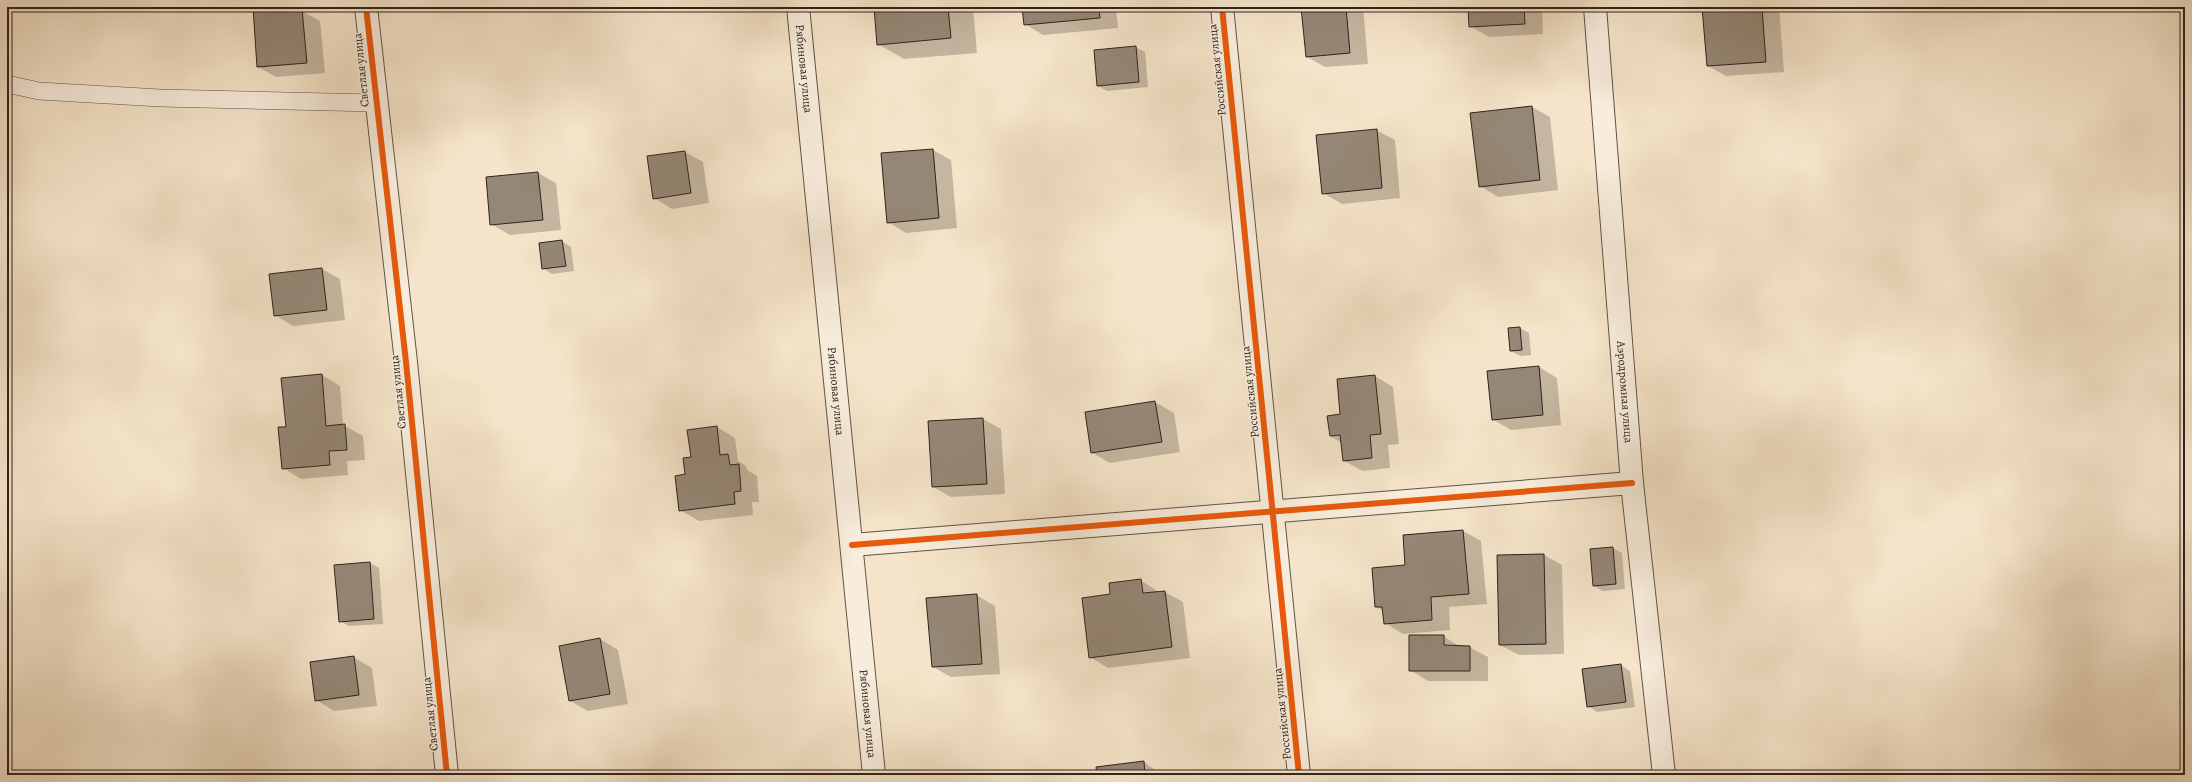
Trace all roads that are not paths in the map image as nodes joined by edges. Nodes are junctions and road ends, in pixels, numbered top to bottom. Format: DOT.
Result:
graph roads {
  1 [pos="366,7"];
  2 [pos="798,7"];
  3 [pos="1222,7"];
  4 [pos="1595,7"];
  5 [pos="7,84"];
  6 [pos="376,103"];
  7 [pos="1632,483"];
  8 [pos="1273,511"];
  9 [pos="852,546"];
  10 [pos="447,775"];
  11 [pos="874,775"];
  12 [pos="1300,775"];
  13 [pos="1664,775"];
  1 -- 6 [label="street, Светлая улица"];
  2 -- 9 [label="street, Рябиновая улица"];
  3 -- 8 [label="street, Российская улица"];
  4 -- 7 [label="street, Аэродромная улица"];
  5 -- 6 [label="lane"];
  6 -- 10 [label="street, Светлая улица"];
  7 -- 8 [label="street"];
  7 -- 13 [label="street, Аэродромная улица"];
  8 -- 9 [label="street"];
  8 -- 12 [label="street, Российская улица"];
  9 -- 11 [label="street, Рябиновая улица"];
}
